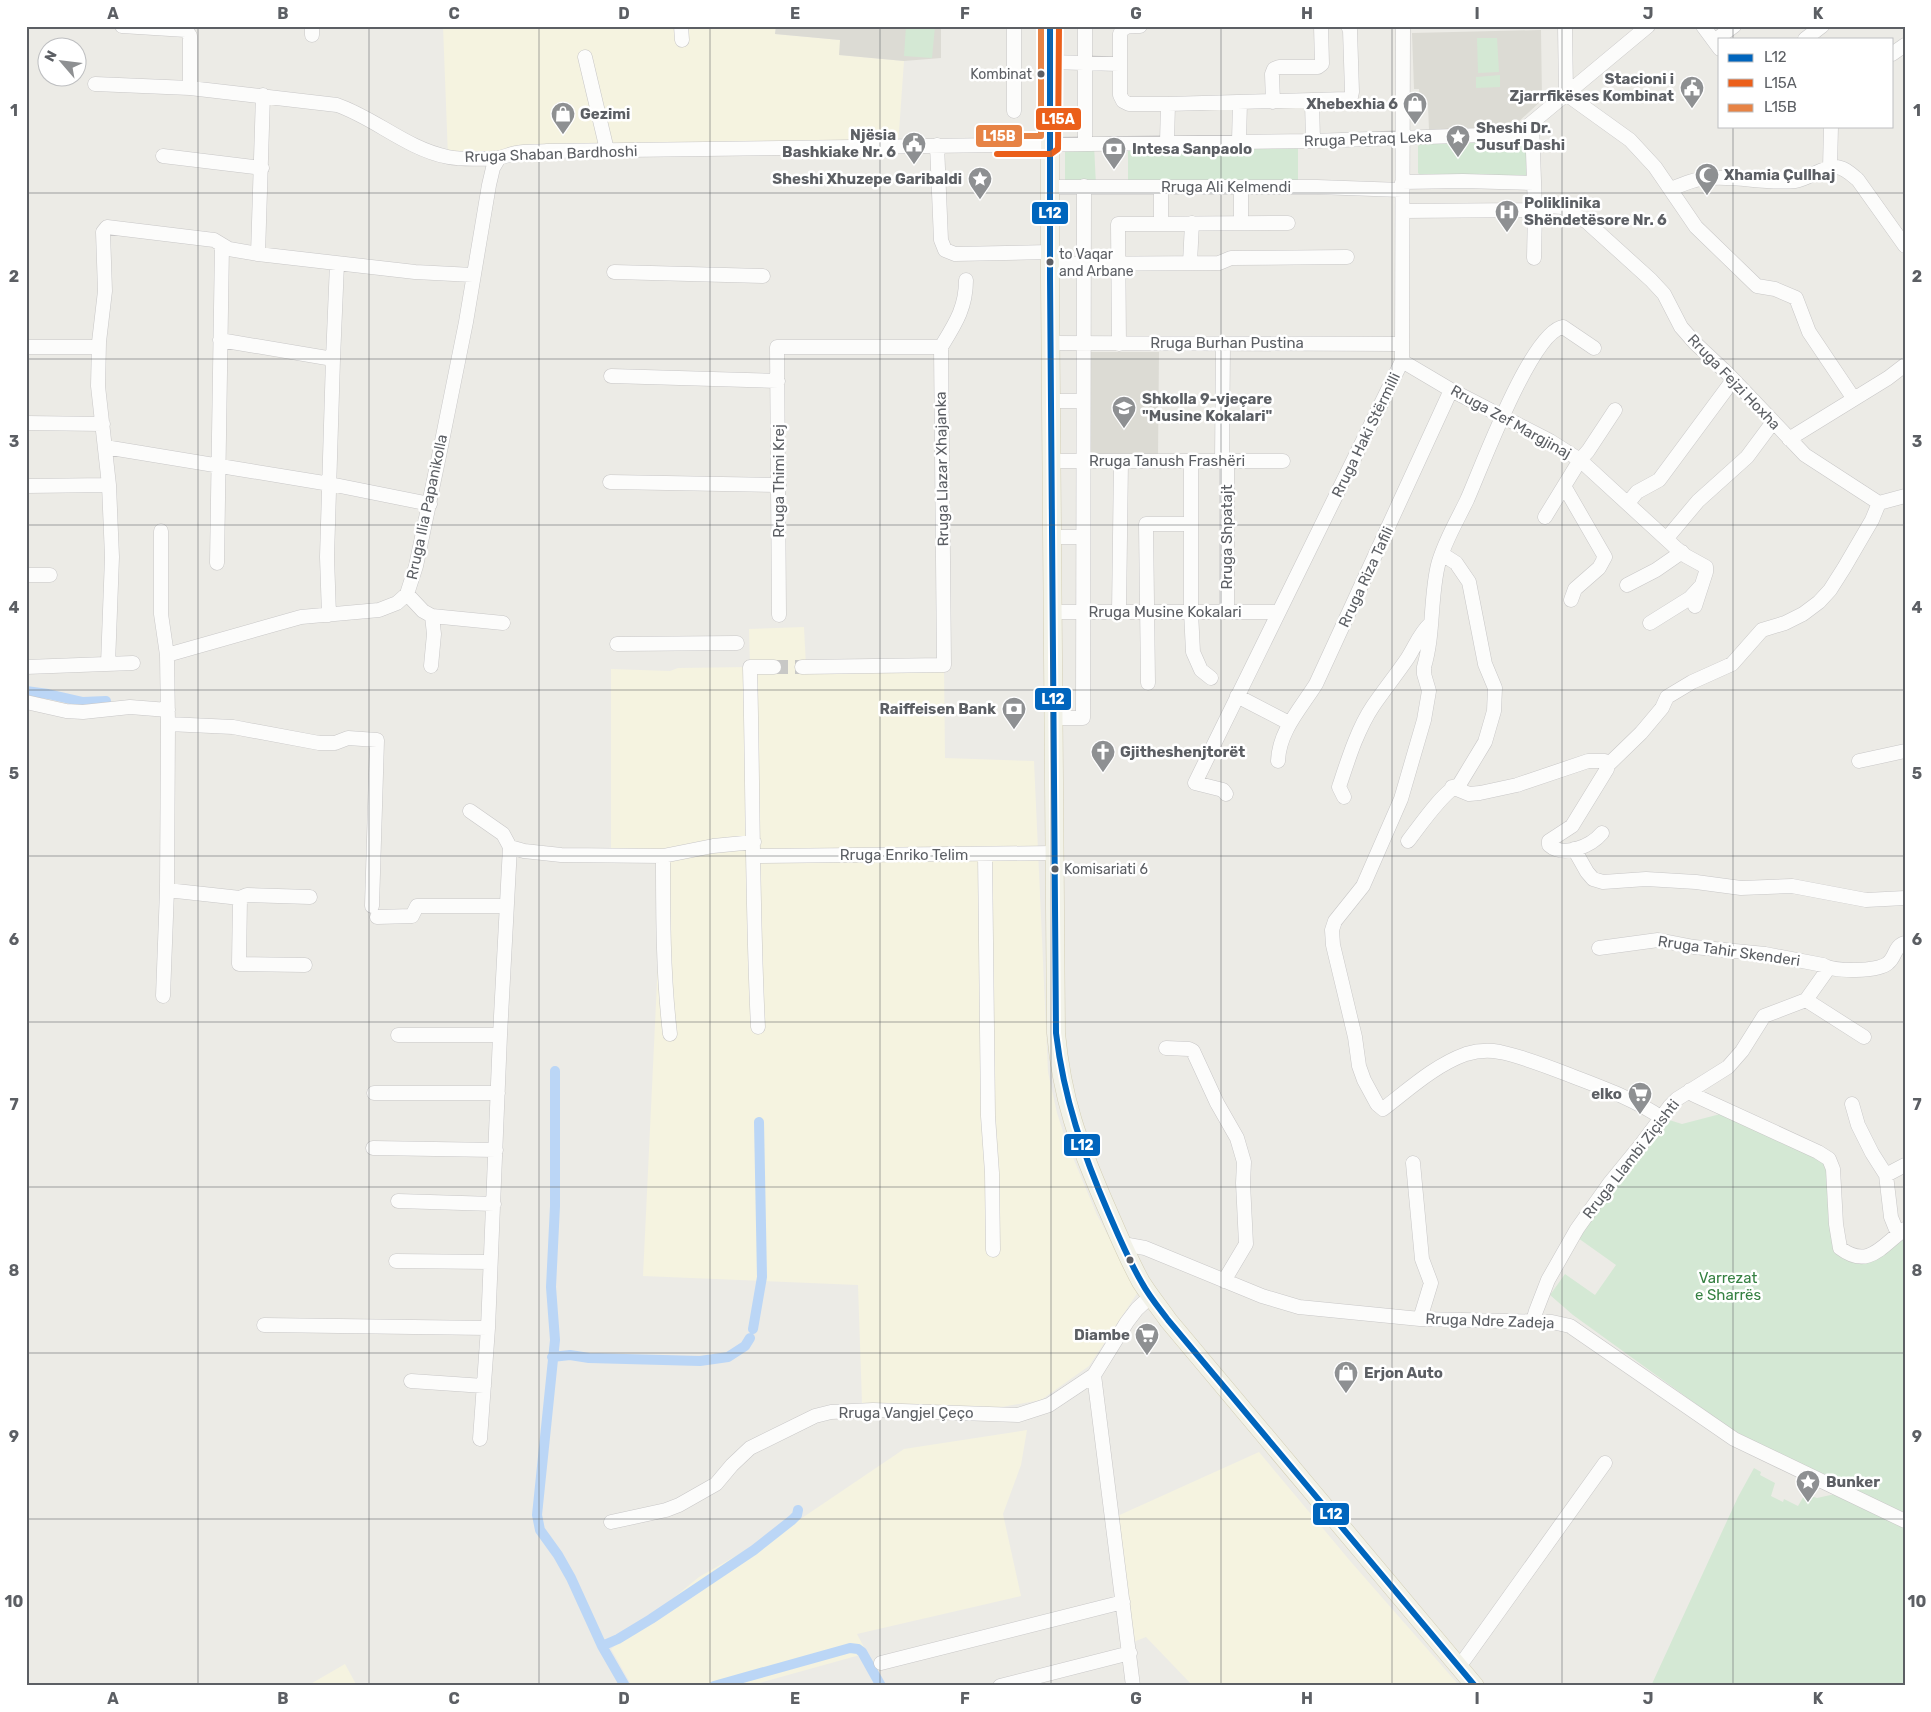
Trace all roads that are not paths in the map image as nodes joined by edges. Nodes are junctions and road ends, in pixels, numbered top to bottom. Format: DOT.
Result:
graph roads {
  1 [pos="122,26"];
  2 [pos="1014,26"];
  3 [pos="1050,26"];
  4 [pos="1085,26"];
  5 [pos="1140,26"];
  6 [pos="1321,26"];
  7 [pos="1348,26"];
  8 [pos="1403,26"];
  9 [pos="1565,26"];
  10 [pos="1648,26"];
  11 [pos="1702,26"];
  12 [pos="1734,26"];
  13 [pos="1822,26"];
  14 [pos="1723,38"];
  15 [pos="1806,38"];
  16 [pos="1717,45"];
  17 [pos="1905,45"];
  18 [pos="1894,53"];
  19 [pos="586,57"];
  20 [pos="1050,62"];
  21 [pos="1085,63"];
  22 [pos="1119,64"];
  23 [pos="95,84"];
  24 [pos="190,88"];
  25 [pos="1566,94"];
  26 [pos="263,95"];
  27 [pos="1312,101"];
  28 [pos="1240,102"];
  29 [pos="1273,102"];
  30 [pos="1168,104"];
  31 [pos="1014,111"];
  32 [pos="1532,123"];
  33 [pos="1830,128"];
  34 [pos="1402,138"];
  35 [pos="1312,140"];
  36 [pos="1239,141"];
  37 [pos="1167,142"];
  38 [pos="1085,144"];
  39 [pos="937,145"];
  40 [pos="1050,145"];
  41 [pos="607,150"];
  42 [pos="163,156"];
  43 [pos="499,158"];
  44 [pos="262,168"];
  45 [pos="1830,168"];
  46 [pos="1534,184"];
  47 [pos="1050,186"];
  48 [pos="1084,186"];
  49 [pos="1161,186"];
  50 [pos="1402,186"];
  51 [pos="1241,187"];
  52 [pos="1671,189"];
  53 [pos="1535,210"];
  54 [pos="1402,211"];
  55 [pos="1192,223"];
  56 [pos="1241,223"];
  57 [pos="1288,223"];
  58 [pos="1161,224"];
  59 [pos="222,245"];
  60 [pos="1905,246"];
  61 [pos="258,254"];
  62 [pos="965,254"];
  63 [pos="1347,257"];
  64 [pos="1050,258"];
  65 [pos="1534,258"];
  66 [pos="1084,262"];
  67 [pos="1118,263"];
  68 [pos="338,264"];
  69 [pos="1190,264"];
  70 [pos="614,272"];
  71 [pos="473,275"];
  72 [pos="763,276"];
  73 [pos="220,340"];
  74 [pos="1051,343"];
  75 [pos="1084,343"];
  76 [pos="1119,344"];
  77 [pos="1223,344"];
  78 [pos="1402,344"];
  79 [pos="26,347"];
  80 [pos="98,347"];
  81 [pos="941,347"];
  82 [pos="1594,348"];
  83 [pos="333,359"];
  84 [pos="1402,361"];
  85 [pos="1905,365"];
  86 [pos="611,376"];
  87 [pos="1734,380"];
  88 [pos="778,381"];
  89 [pos="1451,390"];
  90 [pos="1854,399"];
  91 [pos="1052,401"];
  92 [pos="1084,402"];
  93 [pos="1615,410"];
  94 [pos="1502,416"];
  95 [pos="1773,422"];
  96 [pos="26,423"];
  97 [pos="103,424"];
  98 [pos="1789,439"];
  99 [pos="105,447"];
  100 [pos="1283,460"];
  101 [pos="1580,460"];
  102 [pos="1052,461"];
  103 [pos="1084,461"];
  104 [pos="1121,461"];
  105 [pos="1191,461"];
  106 [pos="1225,461"];
  107 [pos="219,466"];
  108 [pos="610,482"];
  109 [pos="330,484"];
  110 [pos="109,485"];
  111 [pos="779,485"];
  112 [pos="26,486"];
  113 [pos="1564,486"];
  114 [pos="1905,496"];
  115 [pos="1628,503"];
  116 [pos="1879,503"];
  117 [pos="430,504"];
  118 [pos="1545,517"];
  119 [pos="1191,524"];
  120 [pos="161,532"];
  121 [pos="1052,537"];
  122 [pos="1083,537"];
  123 [pos="1668,538"];
  124 [pos="1682,552"];
  125 [pos="1442,554"];
  126 [pos="217,563"];
  127 [pos="26,575"];
  128 [pos="50,575"];
  129 [pos="1627,585"];
  130 [pos="1702,585"];
  131 [pos="407,594"];
  132 [pos="1571,600"];
  133 [pos="1694,606"];
  134 [pos="1052,612"];
  135 [pos="1083,612"];
  136 [pos="1118,612"];
  137 [pos="1148,612"];
  138 [pos="1191,612"];
  139 [pos="1227,612"];
  140 [pos="1278,612"];
  141 [pos="329,616"];
  142 [pos="432,616"];
  143 [pos="779,616"];
  144 [pos="1650,623"];
  145 [pos="503,624"];
  146 [pos="1430,624"];
  147 [pos="617,644"];
  148 [pos="737,644"];
  149 [pos="167,655"];
  150 [pos="133,663"];
  151 [pos="108,664"];
  152 [pos="431,666"];
  153 [pos="774,667"];
  154 [pos="802,667"];
  155 [pos="26,668"];
  156 [pos="1211,678"];
  157 [pos="1148,683"];
  158 [pos="1237,696"];
  159 [pos="26,702"];
  160 [pos="168,717"];
  161 [pos="1053,718"];
  162 [pos="1289,723"];
  163 [pos="1905,751"];
  164 [pos="1278,761"];
  165 [pos="1859,761"];
  166 [pos="1608,764"];
  167 [pos="1452,787"];
  168 [pos="1226,794"];
  169 [pos="1344,797"];
  170 [pos="470,811"];
  171 [pos="1602,833"];
  172 [pos="1408,841"];
  173 [pos="510,847"];
  174 [pos="754,849"];
  175 [pos="1574,849"];
  176 [pos="1054,853"];
  177 [pos="985,854"];
  178 [pos="663,856"];
  179 [pos="167,890"];
  180 [pos="310,896"];
  181 [pos="240,898"];
  182 [pos="1905,898"];
  183 [pos="506,906"];
  184 [pos="1905,943"];
  185 [pos="1599,948"];
  186 [pos="306,965"];
  187 [pos="1828,969"];
  188 [pos="163,996"];
  189 [pos="1806,1000"];
  190 [pos="758,1027"];
  191 [pos="500,1034"];
  192 [pos="670,1034"];
  193 [pos="398,1035"];
  194 [pos="1864,1038"];
  195 [pos="1166,1048"];
  196 [pos="1690,1090"];
  197 [pos="374,1093"];
  198 [pos="498,1093"];
  199 [pos="1852,1104"];
  200 [pos="1662,1118"];
  201 [pos="373,1148"];
  202 [pos="496,1150"];
  203 [pos="1413,1163"];
  204 [pos="1905,1165"];
  205 [pos="1886,1174"];
  206 [pos="398,1201"];
  207 [pos="494,1204"];
  208 [pos="1902,1231"];
  209 [pos="1123,1244"];
  210 [pos="993,1250"];
  211 [pos="396,1261"];
  212 [pos="490,1262"];
  213 [pos="1224,1281"];
  214 [pos="1151,1296"];
  215 [pos="1420,1319"];
  216 [pos="1533,1321"];
  217 [pos="264,1325"];
  218 [pos="488,1328"];
  219 [pos="1094,1375"];
  220 [pos="411,1381"];
  221 [pos="484,1386"];
  222 [pos="480,1439"];
  223 [pos="1605,1463"];
  224 [pos="611,1522"];
  225 [pos="1905,1522"];
  226 [pos="1122,1602"];
  227 [pos="1130,1653"];
  228 [pos="881,1663"];
  229 [pos="1459,1666"];
  230 [pos="1470,1684"];
  231 [pos="1000,1686"];
  232 [pos="1133,1686"];
  1 -- 24 [label="street"];
  2 -- 31 [label="street"];
  3 -- 20 [label="main road"];
  4 -- 21 [label="street"];
  5 -- 22 [label="street"];
  6 -- 29 [label="street"];
  7 -- 27 [label="street"];
  8 -- 34 [label="street, Rruga Haki Stërmilli"];
  9 -- 25 [label="street"];
  10 -- 25 [label="street, Rruga Petraq Leka"];
  11 -- 16 [label="street"];
  12 -- 14 [label="street"];
  13 -- 15 [label="street"];
  17 -- 18 [label="street"];
  19 -- 41 [label="street"];
  20 -- 21 [label="street"];
  20 -- 40 [label="main road"];
  21 -- 22 [label="street"];
  21 -- 38 [label="street"];
  22 -- 30 [label="street"];
  23 -- 24 [label="street, Rruga Shaban Bardhoshi"];
  24 -- 26 [label="street, Rruga Shaban Bardhoshi"];
  25 -- 32 [label="street, Rruga Petraq Leka"];
  25 -- 52 [label="street"];
  26 -- 43 [label="street, Rruga Shaban Bardhoshi"];
  26 -- 44 [label="street"];
  27 -- 29 [label="street"];
  27 -- 35 [label="street"];
  28 -- 29 [label="street"];
  28 -- 30 [label="street"];
  28 -- 36 [label="street"];
  30 -- 37 [label="street"];
  32 -- 34 [label="street, Rruga Petraq Leka"];
  32 -- 46 [label="street"];
  33 -- 45 [label="street"];
  34 -- 35 [label="street, Rruga Petraq Leka"];
  34 -- 50 [label="street, Rruga Haki Stërmilli"];
  35 -- 36 [label="street, Rruga Petraq Leka"];
  36 -- 37 [label="street, Rruga Petraq Leka"];
  37 -- 38 [label="street, Rruga Petraq Leka"];
  38 -- 40 [label="street, Rruga Petraq Leka"];
  39 -- 40 [label="street, Rruga Shaban Bardhoshi"];
  39 -- 41 [label="street, Rruga Shaban Bardhoshi"];
  39 -- 62 [label="street"];
  40 -- 47 [label="main road"];
  41 -- 43 [label="street, Rruga Shaban Bardhoshi"];
  42 -- 44 [label="street"];
  43 -- 71 [label="street, Rruga Ilia Papanikolla"];
  44 -- 61 [label="street"];
  45 -- 52 [label="street"];
  45 -- 60 [label="street"];
  46 -- 50 [label="street, Rruga Ali Kelmendi"];
  46 -- 53 [label="street"];
  47 -- 48 [label="street, Rruga Ali Kelmendi"];
  47 -- 64 [label="main road"];
  48 -- 49 [label="street, Rruga Ali Kelmendi"];
  48 -- 66 [label="street"];
  49 -- 51 [label="street, Rruga Ali Kelmendi"];
  49 -- 58 [label="street"];
  50 -- 51 [label="street, Rruga Ali Kelmendi"];
  50 -- 54 [label="street, Rruga Haki Stërmilli"];
  51 -- 56 [label="street"];
  52 -- 90 [label="street"];
  53 -- 54 [label="street, Rruga Fejzi Hoxha"];
  53 -- 65 [label="street"];
  53 -- 87 [label="street, Rruga Fejzi Hoxha"];
  54 -- 78 [label="street, Rruga Haki Stërmilli"];
  55 -- 56 [label="street"];
  55 -- 58 [label="street"];
  55 -- 69 [label="street"];
  56 -- 57 [label="street"];
  58 -- 67 [label="street"];
  59 -- 61 [label="street"];
  59 -- 73 [label="street"];
  59 -- 80 [label="street"];
  61 -- 68 [label="street"];
  62 -- 64 [label="street"];
  62 -- 81 [label="street"];
  63 -- 69 [label="street"];
  64 -- 66 [label="street"];
  64 -- 74 [label="main road"];
  66 -- 67 [label="street"];
  66 -- 75 [label="street"];
  67 -- 69 [label="street"];
  67 -- 76 [label="street"];
  68 -- 71 [label="street"];
  68 -- 83 [label="street"];
  70 -- 72 [label="street"];
  71 -- 117 [label="street, Rruga Ilia Papanikolla"];
  73 -- 83 [label="street"];
  73 -- 107 [label="street"];
  74 -- 75 [label="street, Rruga Burhan Pustina"];
  74 -- 91 [label="main road"];
  75 -- 76 [label="street, Rruga Burhan Pustina"];
  75 -- 92 [label="street"];
  76 -- 77 [label="street, Rruga Burhan Pustina"];
  77 -- 78 [label="street, Rruga Burhan Pustina"];
  77 -- 106 [label="street, Rruga Shpatajt"];
  78 -- 84 [label="street, Rruga Haki Stërmilli"];
  79 -- 80 [label="street"];
  80 -- 97 [label="street"];
  81 -- 88 [label="street, Rruga Thimi Krej"];
  81 -- 154 [label="street, Rruga Llazar Xhajanka"];
  82 -- 94 [label="street"];
  83 -- 109 [label="street"];
  84 -- 89 [label="street, Rruga Zef Margjinaj"];
  84 -- 140 [label="street, Rruga Haki Stërmilli"];
  85 -- 90 [label="street"];
  86 -- 88 [label="street"];
  87 -- 95 [label="street, Rruga Fejzi Hoxha"];
  87 -- 115 [label="street"];
  88 -- 111 [label="street, Rruga Thimi Krej"];
  89 -- 94 [label="street, Rruga Zef Margjinaj"];
  89 -- 162 [label="street, Rruga Riza Tafili"];
  90 -- 98 [label="street"];
  91 -- 92 [label="street"];
  91 -- 102 [label="main road"];
  92 -- 103 [label="street"];
  93 -- 101 [label="street"];
  94 -- 101 [label="street, Rruga Zef Margjinaj"];
  94 -- 125 [label="street"];
  95 -- 98 [label="street, Rruga Fejzi Hoxha"];
  95 -- 123 [label="street"];
  96 -- 97 [label="street"];
  97 -- 99 [label="street"];
  98 -- 116 [label="street, Rruga Fejzi Hoxha"];
  99 -- 107 [label="street"];
  99 -- 110 [label="street"];
  100 -- 106 [label="street, Rruga Tanush Frashëri"];
  101 -- 113 [label="street"];
  101 -- 115 [label="street, Rruga Zef Margjinaj"];
  102 -- 103 [label="street, Rruga Tanush Frashëri"];
  102 -- 121 [label="main road"];
  103 -- 104 [label="street, Rruga Tanush Frashëri"];
  103 -- 122 [label="street"];
  104 -- 105 [label="street, Rruga Tanush Frashëri"];
  104 -- 136 [label="street"];
  105 -- 106 [label="street, Rruga Tanush Frashëri"];
  105 -- 119 [label="street"];
  106 -- 139 [label="street, Rruga Shpatajt"];
  107 -- 109 [label="street"];
  107 -- 126 [label="street"];
  108 -- 111 [label="street"];
  109 -- 117 [label="street"];
  109 -- 141 [label="street"];
  110 -- 112 [label="street"];
  110 -- 151 [label="street"];
  111 -- 143 [label="street, Rruga Thimi Krej"];
  113 -- 118 [label="street"];
  113 -- 132 [label="street"];
  114 -- 116 [label="street"];
  115 -- 123 [label="street, Rruga Zef Margjinaj"];
  116 -- 166 [label="street"];
  117 -- 131 [label="street, Rruga Ilia Papanikolla"];
  119 -- 137 [label="street"];
  119 -- 138 [label="street"];
  120 -- 149 [label="street"];
  121 -- 122 [label="street"];
  121 -- 134 [label="main road"];
  122 -- 135 [label="street"];
  123 -- 124 [label="street, Rruga Zef Margjinaj"];
  124 -- 129 [label="street"];
  124 -- 130 [label="street, Rruga Zef Margjinaj"];
  125 -- 146 [label="street"];
  125 -- 167 [label="street"];
  127 -- 128 [label="street"];
  130 -- 133 [label="street"];
  130 -- 144 [label="street"];
  131 -- 141 [label="street, Rruga Ilia Papanikolla"];
  131 -- 142 [label="street"];
  134 -- 135 [label="street, Rruga Musine Kokalari"];
  134 -- 161 [label="main road"];
  135 -- 136 [label="street, Rruga Musine Kokalari"];
  135 -- 161 [label="street"];
  136 -- 137 [label="street, Rruga Musine Kokalari"];
  137 -- 138 [label="street, Rruga Musine Kokalari"];
  137 -- 157 [label="street"];
  138 -- 139 [label="street, Rruga Musine Kokalari"];
  138 -- 156 [label="street"];
  139 -- 140 [label="street, Rruga Musine Kokalari"];
  140 -- 158 [label="street, Rruga Haki Stërmilli"];
  141 -- 149 [label="street, Rruga Ilia Papanikolla"];
  142 -- 145 [label="street"];
  142 -- 152 [label="street"];
  146 -- 169 [label="street"];
  146 -- 200 [label="street"];
  147 -- 148 [label="street"];
  149 -- 160 [label="street"];
  150 -- 151 [label="street"];
  151 -- 155 [label="street"];
  153 -- 174 [label="street"];
  158 -- 162 [label="street"];
  158 -- 168 [label="street, Rruga Haki Stërmilli"];
  159 -- 160 [label="street"];
  160 -- 179 [label="street"];
  160 -- 183 [label="street"];
  161 -- 176 [label="main road"];
  162 -- 164 [label="street, Rruga Riza Tafili"];
  163 -- 165 [label="street"];
  166 -- 167 [label="street"];
  166 -- 175 [label="street"];
  167 -- 172 [label="street"];
  170 -- 173 [label="street"];
  171 -- 175 [label="street"];
  173 -- 178 [label="street, Rruga Enriko Telim"];
  173 -- 183 [label="street"];
  174 -- 177 [label="street, Rruga Enriko Telim"];
  174 -- 178 [label="street, Rruga Enriko Telim"];
  174 -- 190 [label="street"];
  175 -- 182 [label="street"];
  176 -- 177 [label="street, Rruga Enriko Telim"];
  176 -- 209 [label="main road"];
  177 -- 210 [label="street"];
  178 -- 192 [label="street"];
  179 -- 181 [label="street"];
  179 -- 188 [label="street"];
  180 -- 181 [label="street"];
  181 -- 186 [label="street"];
  183 -- 191 [label="street"];
  184 -- 187 [label="street, Rruga Tahir Skenderi"];
  185 -- 187 [label="street, Rruga Tahir Skenderi"];
  187 -- 189 [label="street"];
  189 -- 194 [label="street"];
  189 -- 196 [label="street, Rruga Llambi Ziçishti"];
  191 -- 193 [label="street"];
  191 -- 198 [label="street"];
  195 -- 213 [label="street"];
  196 -- 200 [label="street, Rruga Llambi Ziçishti"];
  196 -- 208 [label="street"];
  197 -- 198 [label="street"];
  198 -- 202 [label="street"];
  199 -- 205 [label="street"];
  200 -- 216 [label="street, Rruga Llambi Ziçishti"];
  201 -- 202 [label="street"];
  202 -- 207 [label="street"];
  203 -- 215 [label="street"];
  204 -- 205 [label="street"];
  205 -- 208 [label="street"];
  206 -- 207 [label="street"];
  207 -- 212 [label="street"];
  209 -- 213 [label="street, Rruga Ndre Zadeja"];
  209 -- 214 [label="main road"];
  211 -- 212 [label="street"];
  212 -- 218 [label="street"];
  213 -- 215 [label="street, Rruga Ndre Zadeja"];
  214 -- 219 [label="street, Rruga Vangjel Çeço"];
  214 -- 229 [label="main road"];
  215 -- 216 [label="street, Rruga Ndre Zadeja"];
  216 -- 225 [label="street, Rruga Ndre Zadeja"];
  217 -- 218 [label="street"];
  218 -- 221 [label="street"];
  219 -- 224 [label="street, Rruga Vangjel Çeço"];
  219 -- 226 [label="street"];
  220 -- 221 [label="street"];
  221 -- 222 [label="street"];
  223 -- 229 [label="street"];
  226 -- 227 [label="street"];
  226 -- 228 [label="street"];
  227 -- 231 [label="street"];
  227 -- 232 [label="street"];
  229 -- 230 [label="main road"];
}
